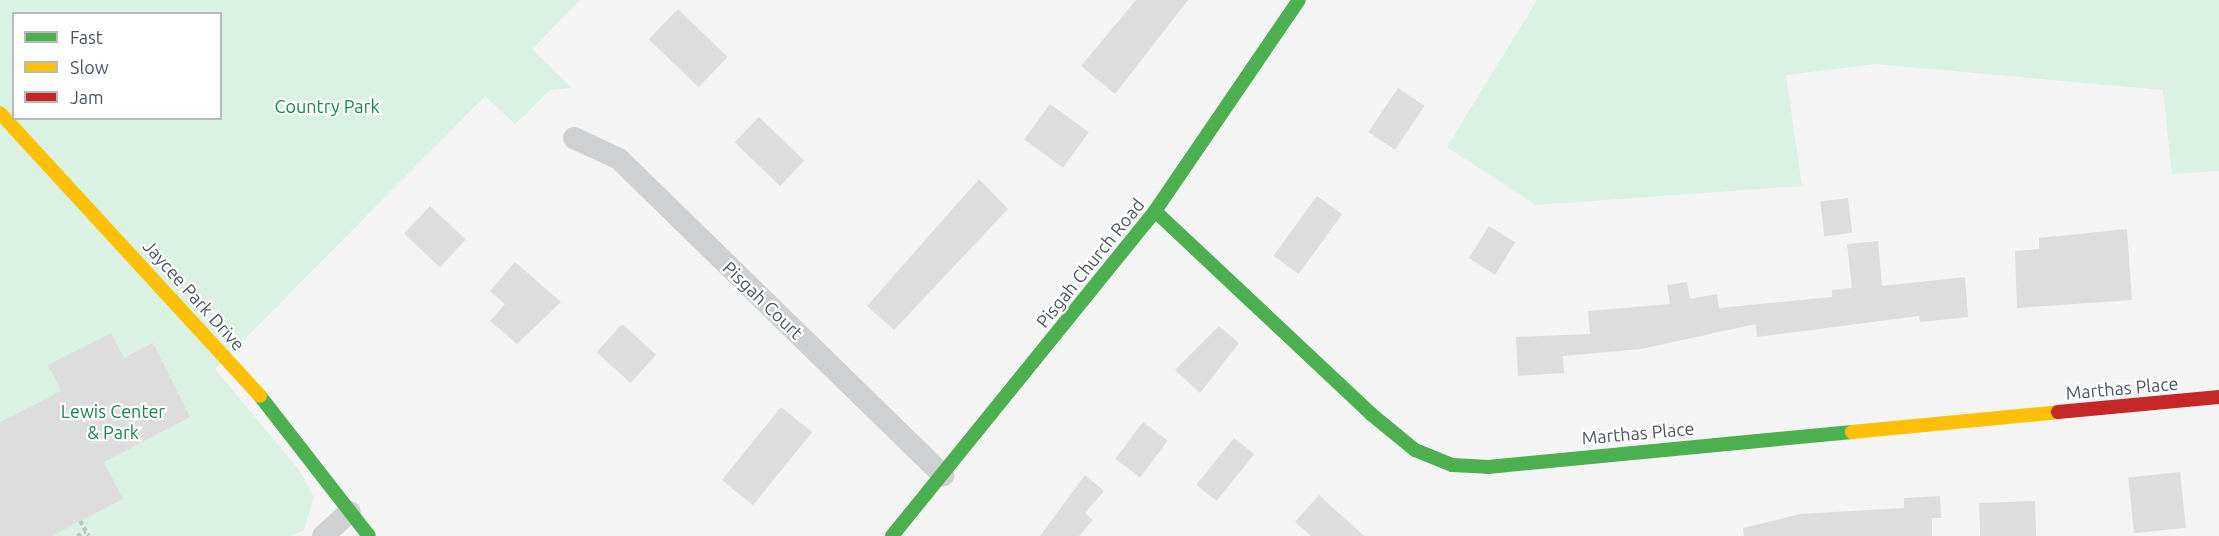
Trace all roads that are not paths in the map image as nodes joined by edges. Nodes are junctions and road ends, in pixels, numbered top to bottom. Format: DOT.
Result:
graph roads {
  1 [pos="1299,0"];
  2 [pos="0,113"];
  3 [pos="574,138"];
  4 [pos="1155,212"];
  5 [pos="2219,397"];
  6 [pos="943,475"];
  7 [pos="350,512"];
  8 [pos="323,536"];
  9 [pos="369,536"];
  10 [pos="892,536"];
  1 -- 4 [label="street, Pisgah Church Road"];
  2 -- 7 [label="street, Jaycee Park Drive"];
  3 -- 6 [label="street, Pisgah Court"];
  4 -- 5 [label="street, Marthas Place"];
  4 -- 6 [label="street, Pisgah Church Road"];
  6 -- 10 [label="street, Pisgah Church Road"];
  7 -- 8 [label="street"];
  7 -- 9 [label="street, Jaycee Park Drive"];
}
